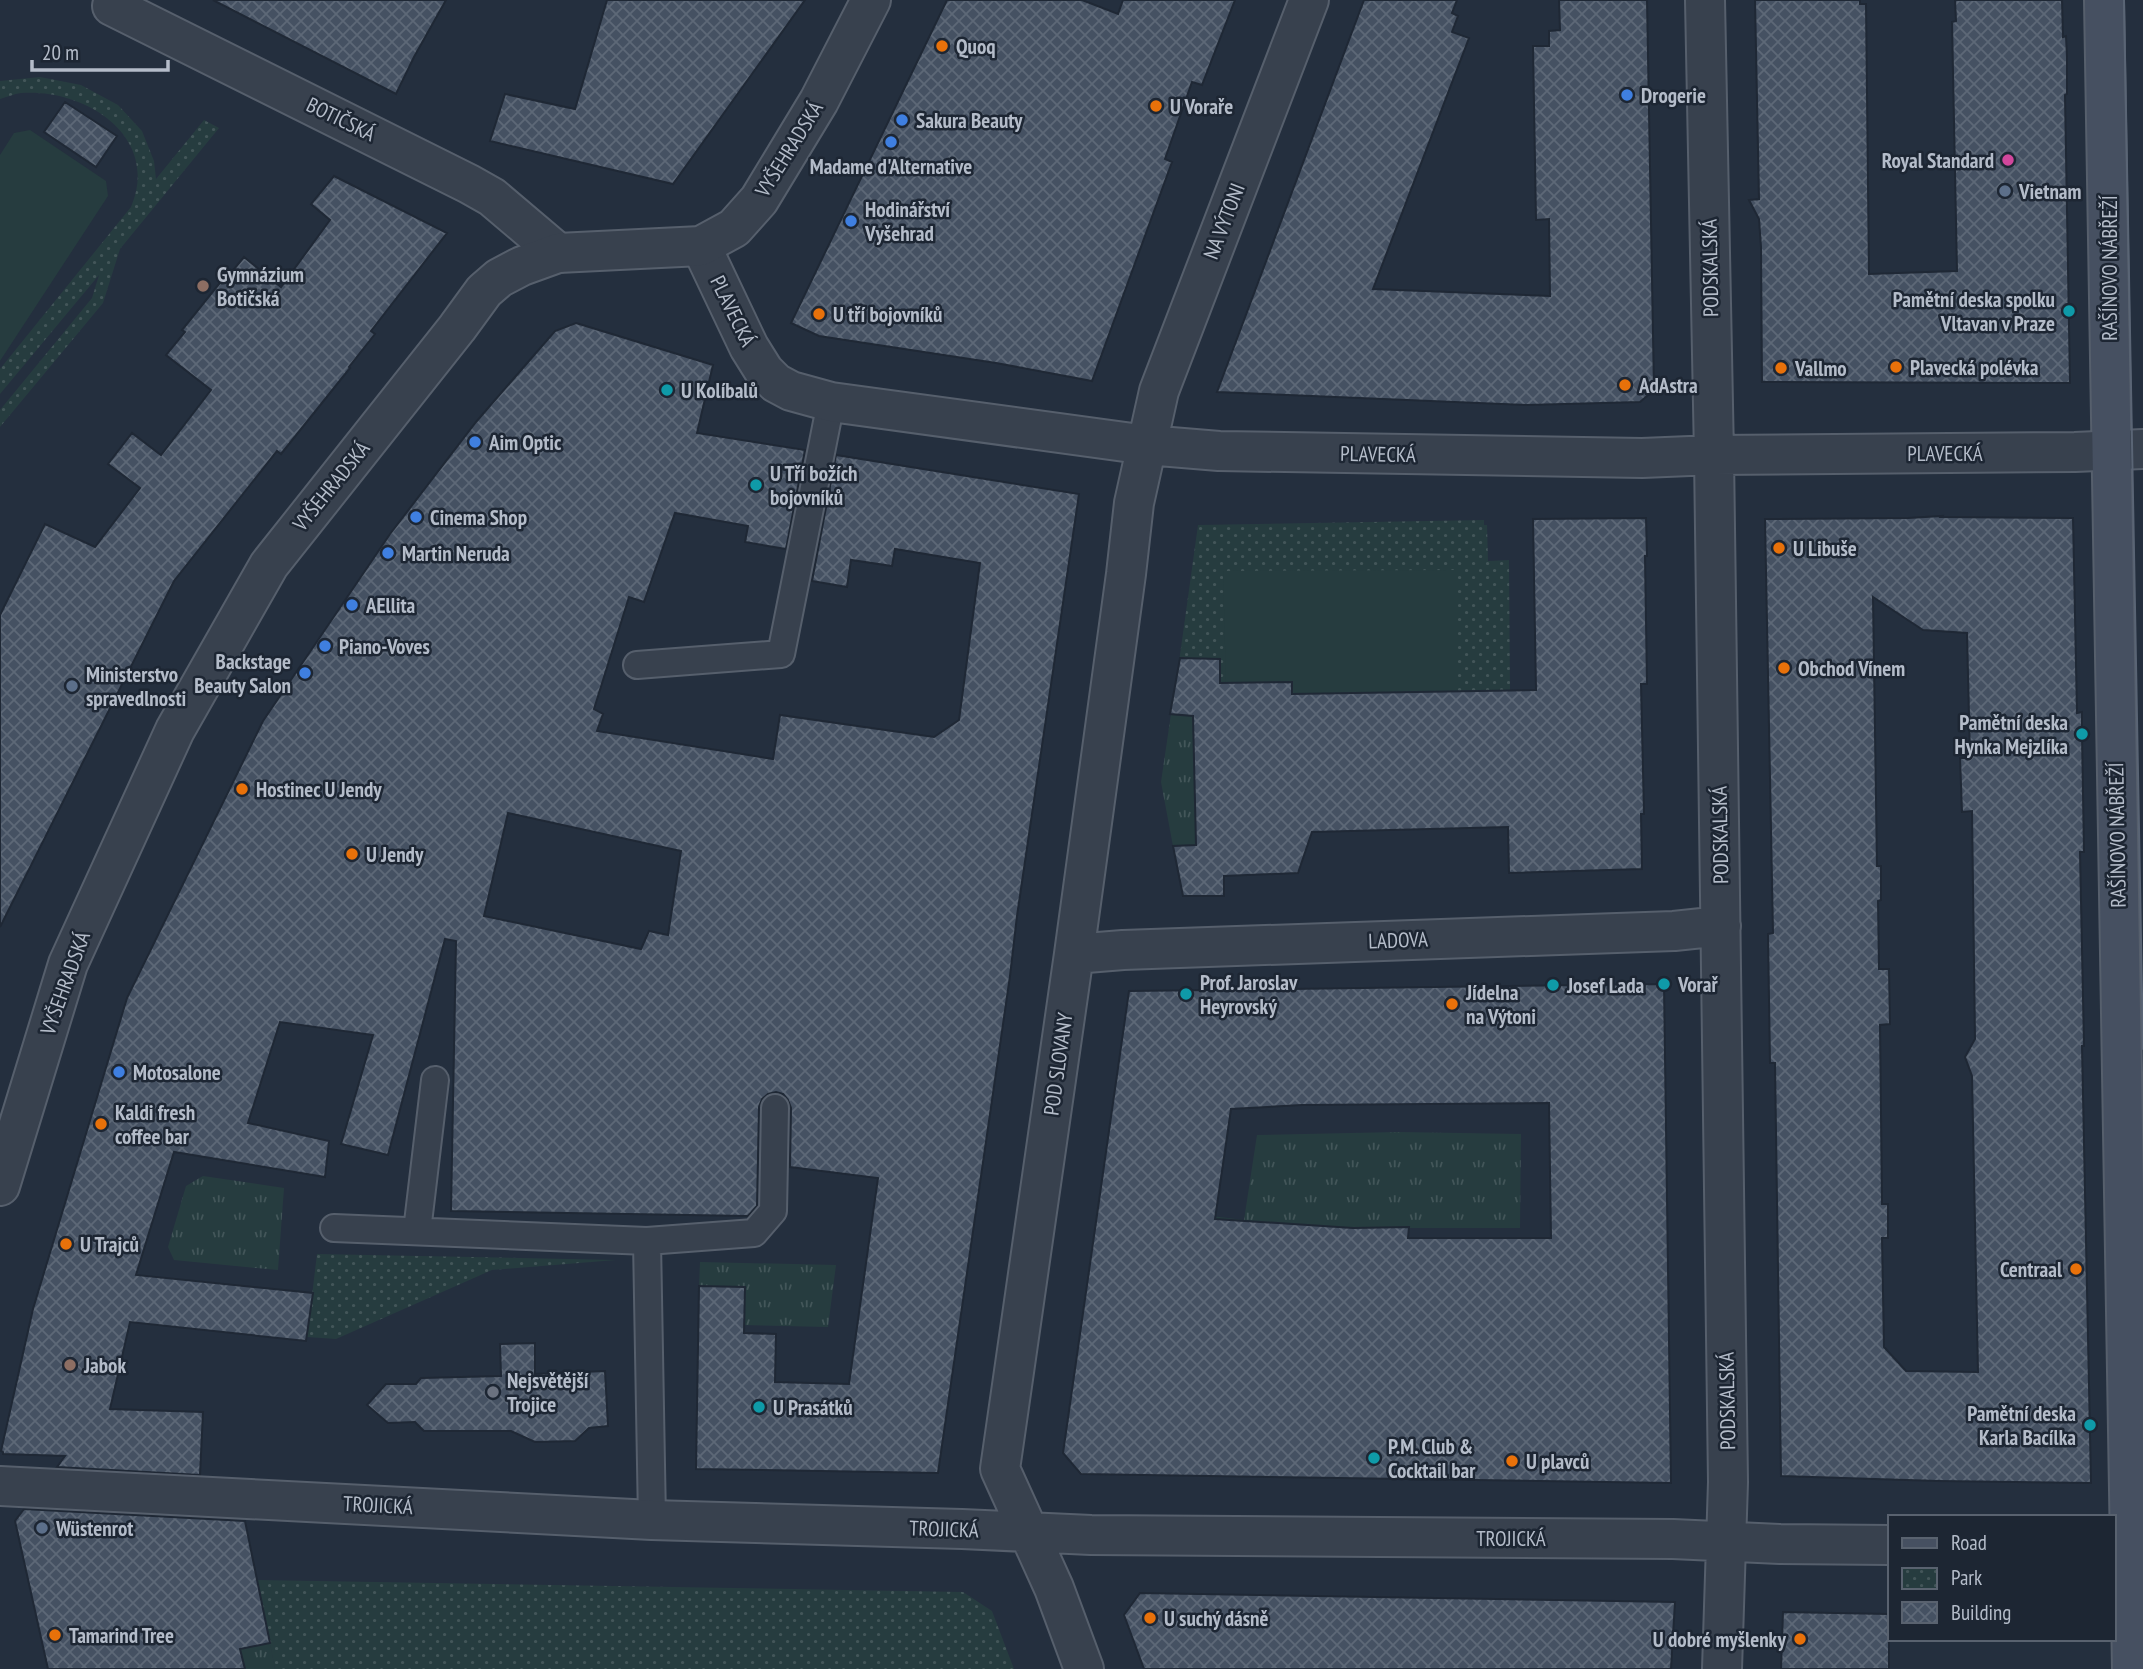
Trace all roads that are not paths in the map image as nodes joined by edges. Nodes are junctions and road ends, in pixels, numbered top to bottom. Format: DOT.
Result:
graph roads {
  1 [pos="871,0"];
  2 [pos="1308,0"];
  3 [pos="1705,0"];
  4 [pos="2104,0"];
  5 [pos="113,3"];
  6 [pos="701,246"];
  7 [pos="558,253"];
  8 [pos="831,402"];
  9 [pos="1147,445"];
  10 [pos="2127,450"];
  11 [pos="1714,455"];
  12 [pos="637,665"];
  13 [pos="1721,926"];
  14 [pos="1074,954"];
  15 [pos="435,1080"];
  16 [pos="775,1108"];
  17 [pos="0,1185"];
  18 [pos="334,1227"];
  19 [pos="416,1231"];
  20 [pos="647,1241"];
  21 [pos="0,1486"];
  22 [pos="652,1520"];
  23 [pos="1028,1532"];
  24 [pos="1727,1541"];
  25 [pos="1888,1545"];
  26 [pos="2129,1548"];
  27 [pos="1084,1669"];
  28 [pos="1722,1669"];
  29 [pos="2132,1669"];
  1 -- 6 [label="street, VYŠEHRADSKÁ"];
  2 -- 9 [label="street, NA VÝTONI"];
  3 -- 11 [label="street, PODSKALSKÁ"];
  4 -- 10 [label="main road, RAŠÍNOVO NÁBŘEŽÍ"];
  5 -- 7 [label="street, BOTIČSKÁ"];
  6 -- 7 [label="street, VYŠEHRADSKÁ"];
  6 -- 8 [label="street, PLAVECKÁ"];
  7 -- 17 [label="street, VYŠEHRADSKÁ"];
  8 -- 9 [label="street, PLAVECKÁ"];
  8 -- 12 [label="lane"];
  9 -- 11 [label="street, PLAVECKÁ"];
  9 -- 14 [label="street, POD SLOVANY"];
  10 -- 11 [label="street, PLAVECKÁ"];
  10 -- 26 [label="main road, RAŠÍNOVO NÁBŘEŽÍ"];
  11 -- 13 [label="street, PODSKALSKÁ"];
  13 -- 14 [label="street, LADOVA"];
  13 -- 24 [label="street, PODSKALSKÁ"];
  14 -- 23 [label="street, POD SLOVANY"];
  15 -- 19 [label="lane"];
  16 -- 20 [label="lane"];
  18 -- 19 [label="lane"];
  19 -- 20 [label="lane"];
  20 -- 22 [label="lane"];
  21 -- 22 [label="street, TROJICKÁ"];
  22 -- 23 [label="street, TROJICKÁ"];
  23 -- 24 [label="street, TROJICKÁ"];
  23 -- 27 [label="street, POD SLOVANY"];
  24 -- 25 [label="street, TROJICKÁ"];
  24 -- 28 [label="street, PODSKALSKÁ"];
  26 -- 29 [label="main road, RAŠÍNOVO NÁBŘEŽÍ"];
}
